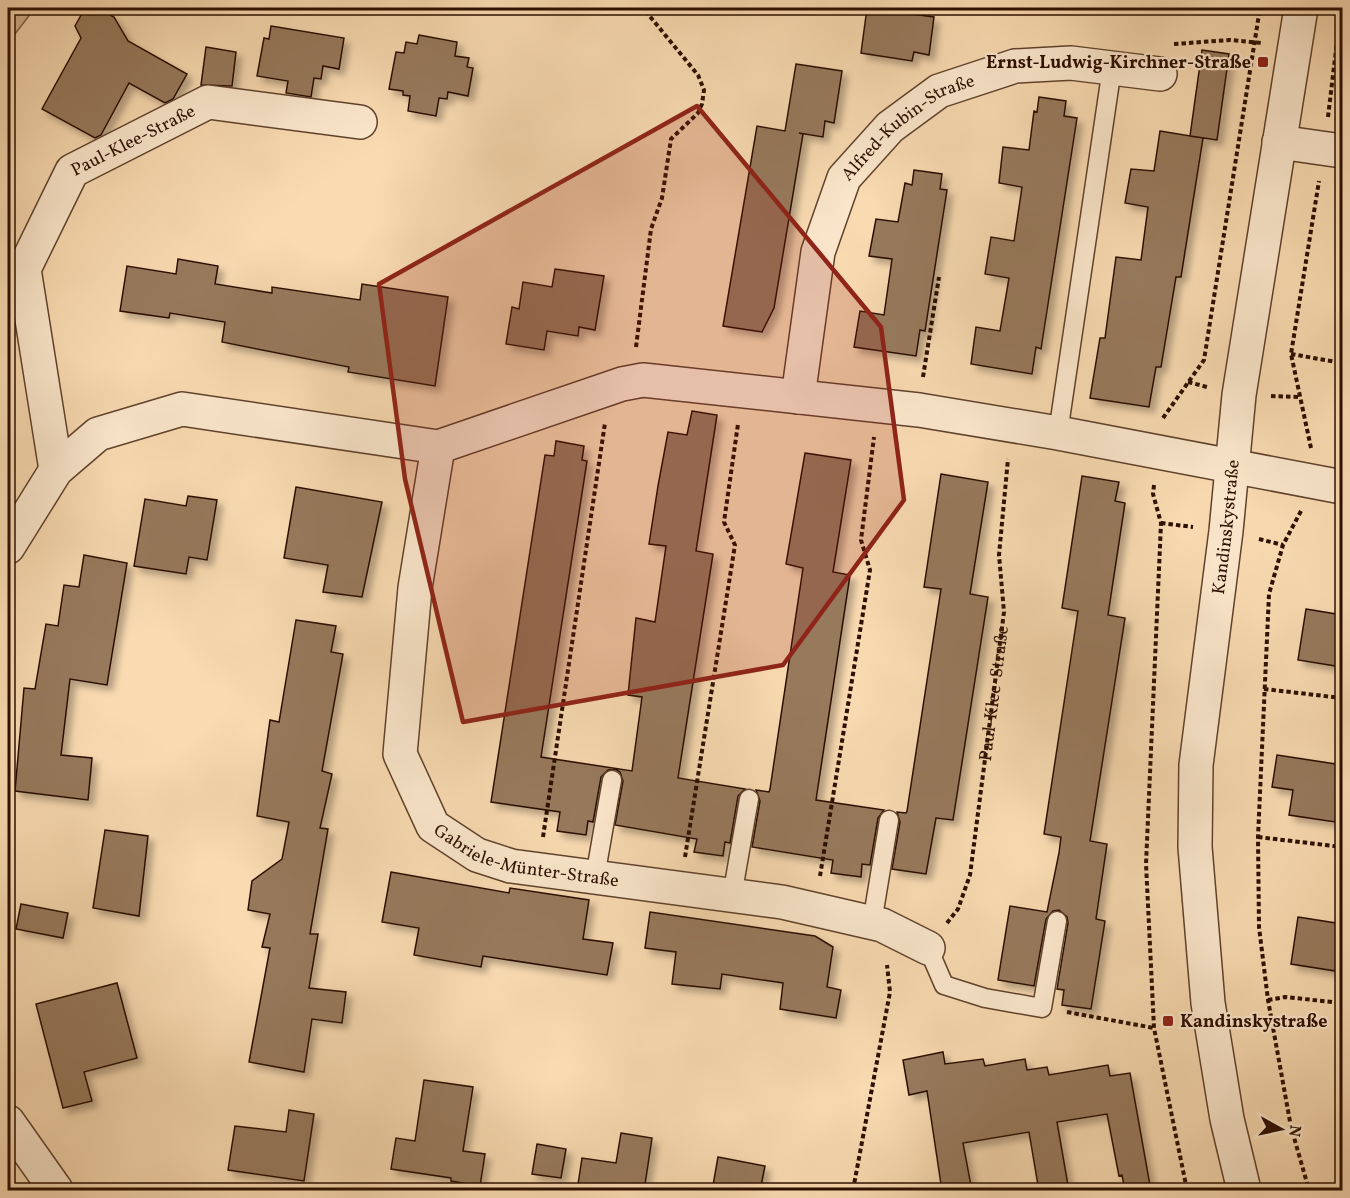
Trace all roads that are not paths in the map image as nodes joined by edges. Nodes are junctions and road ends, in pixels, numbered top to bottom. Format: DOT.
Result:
graph roads {
  1 [pos="1301,8"];
  2 [pos="1112,68"];
  3 [pos="1160,74"];
  4 [pos="360,122"];
  5 [pos="1280,142"];
  6 [pos="1333,149"];
  7 [pos="798,397"];
  8 [pos="1059,433"];
  9 [pos="438,447"];
  10 [pos="1231,468"];
  11 [pos="56,470"];
  12 [pos="1342,487"];
  13 [pos="8,547"];
  14 [pos="612,780"];
  15 [pos="749,798"];
  16 [pos="889,820"];
  17 [pos="595,877"];
  18 [pos="732,896"];
  19 [pos="1057,921"];
  20 [pos="872,923"];
  21 [pos="928,948"];
  22 [pos="8,1122"];
  23 [pos="56,1191"];
  24 [pos="1244,1191"];
  1 -- 5 [label="street, Kandinskystraße"];
  2 -- 3 [label="street, Alfred-Kubin-Straße"];
  2 -- 7 [label="street, Alfred-Kubin-Straße"];
  2 -- 8 [label="lane"];
  4 -- 11 [label="street, Paul-Klee-Straße"];
  5 -- 6 [label="street"];
  5 -- 10 [label="street, Kandinskystraße"];
  7 -- 8 [label="street"];
  7 -- 9 [label="street"];
  8 -- 10 [label="street"];
  9 -- 11 [label="street"];
  9 -- 17 [label="street, Gabriele-Münter-Straße"];
  10 -- 12 [label="street"];
  10 -- 24 [label="street, Kandinskystraße"];
  11 -- 13 [label="street"];
  14 -- 17 [label="lane"];
  15 -- 18 [label="lane"];
  16 -- 20 [label="lane"];
  17 -- 18 [label="street, Gabriele-Münter-Straße"];
  18 -- 20 [label="street, Gabriele-Münter-Straße"];
  19 -- 21 [label="lane"];
  20 -- 21 [label="street, Gabriele-Münter-Straße"];
  22 -- 23 [label="street"];
}
